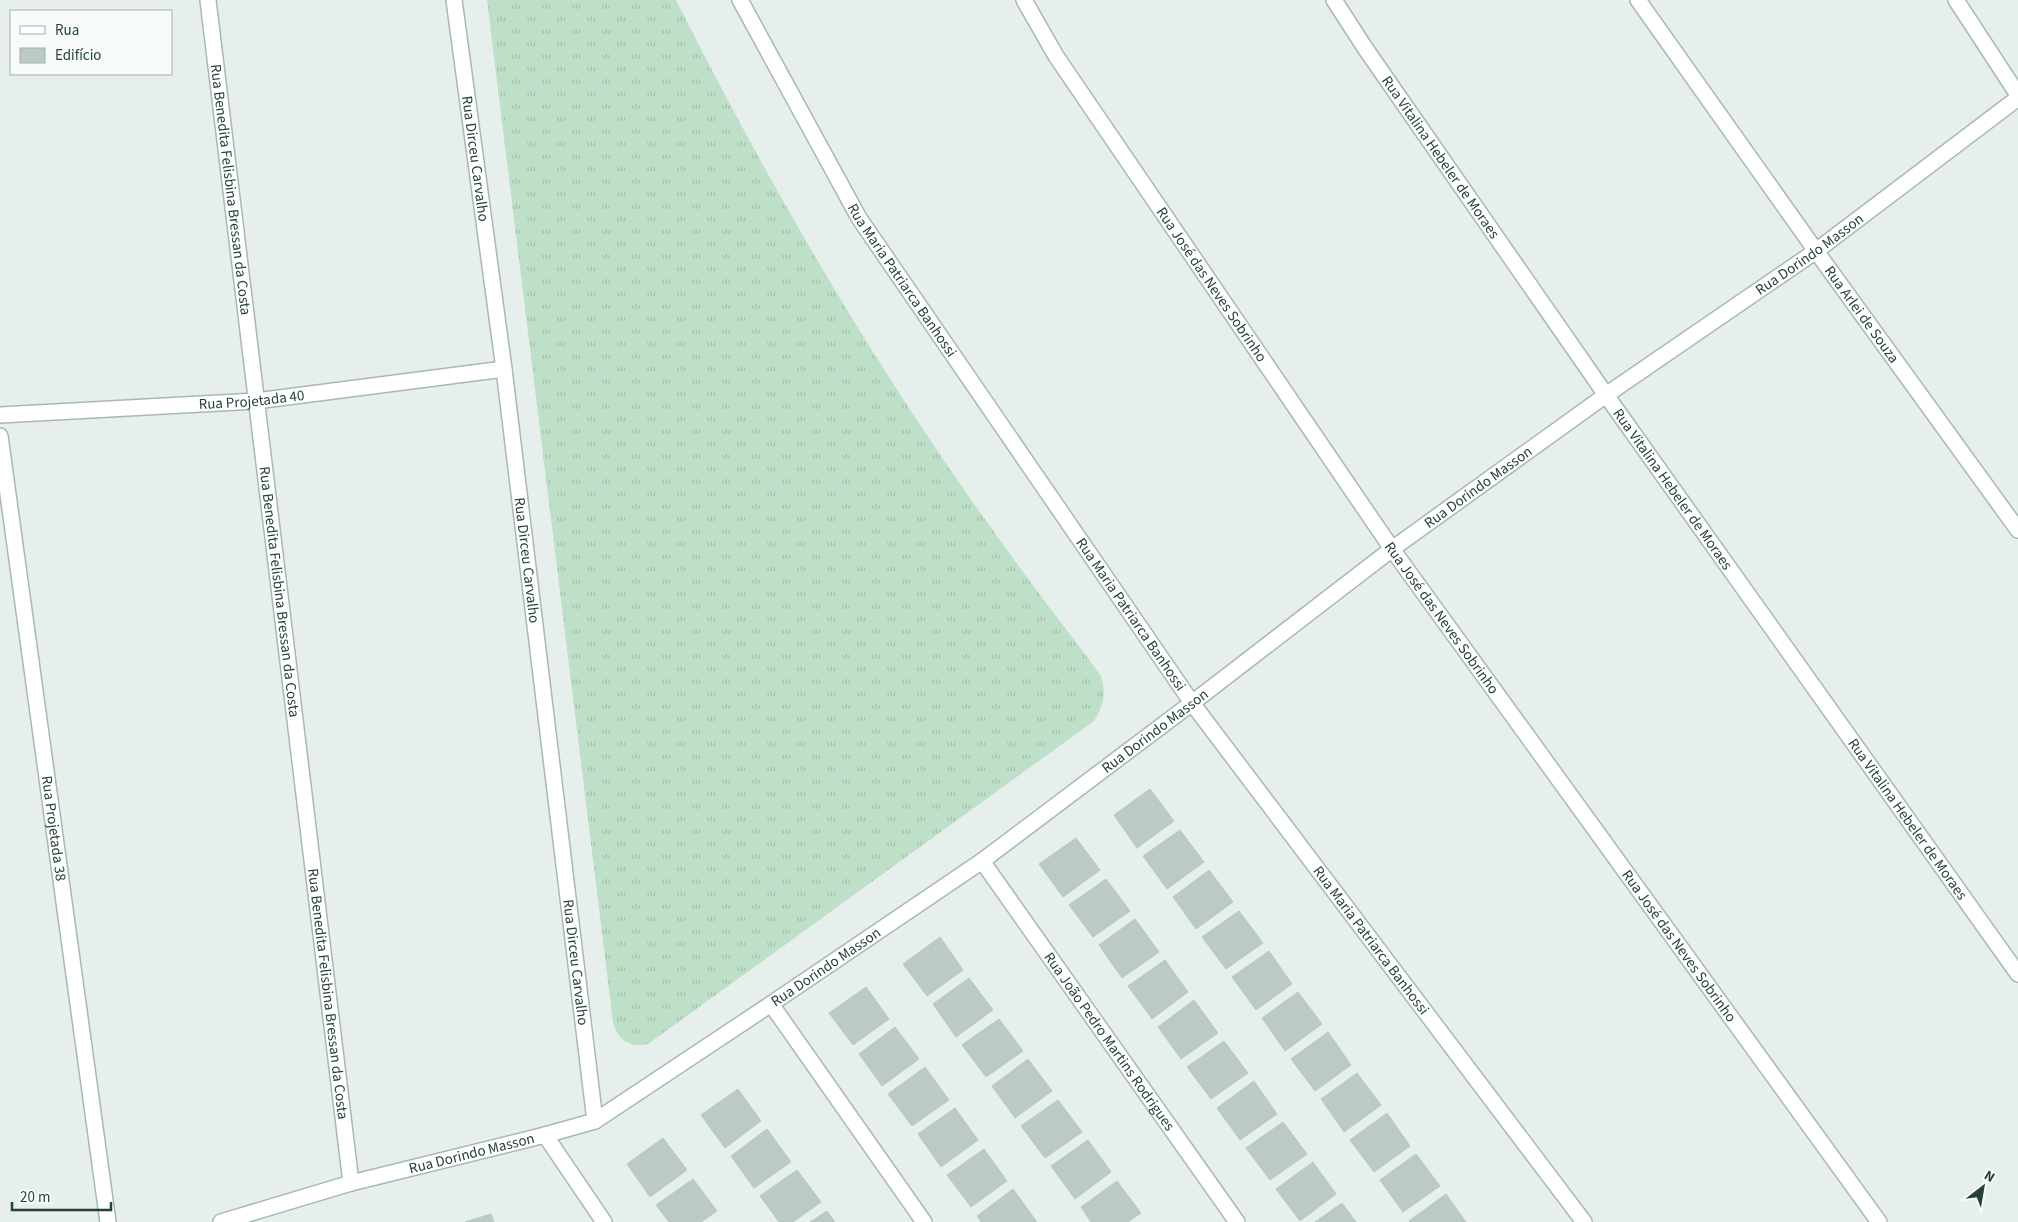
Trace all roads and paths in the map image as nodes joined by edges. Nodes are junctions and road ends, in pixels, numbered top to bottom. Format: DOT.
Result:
graph roads {
  1 [pos="208,0"];
  2 [pos="454,0"];
  3 [pos="740,0"];
  4 [pos="1024,0"];
  5 [pos="1334,0"];
  6 [pos="1638,0"];
  7 [pos="1956,0"];
  8 [pos="2018,96"];
  9 [pos="1816,251"];
  10 [pos="504,369"];
  11 [pos="1606,395"];
  12 [pos="256,401"];
  13 [pos="0,415"];
  14 [pos="0,436"];
  15 [pos="2018,530"];
  16 [pos="1392,550"];
  17 [pos="1192,703"];
  18 [pos="982,861"];
  19 [pos="2018,974"];
  20 [pos="771,1004"];
  21 [pos="595,1121"];
  22 [pos="545,1135"];
  23 [pos="351,1183"];
  24 [pos="108,1222"];
  25 [pos="221,1222"];
  26 [pos="604,1222"];
  27 [pos="924,1222"];
  28 [pos="1237,1222"];
  29 [pos="1584,1222"];
  30 [pos="1879,1222"];
  1 -- 12 [label="street, Rua Benedita Felisbina Bressan da Costa"];
  2 -- 10 [label="street, Rua Dirceu Carvalho"];
  3 -- 17 [label="street, Rua Maria Patriarca Banhossi"];
  4 -- 16 [label="street, Rua José das Neves Sobrinho"];
  5 -- 11 [label="street, Rua Vitalina Hebeler de Moraes"];
  6 -- 9 [label="street, Rua Arlei de Souza"];
  7 -- 8 [label="street"];
  8 -- 9 [label="street, Rua Dorindo Masson"];
  9 -- 11 [label="street, Rua Dorindo Masson"];
  9 -- 15 [label="street, Rua Arlei de Souza"];
  10 -- 12 [label="street, Rua Projetada 40"];
  10 -- 21 [label="street, Rua Dirceu Carvalho"];
  11 -- 16 [label="street, Rua Dorindo Masson"];
  11 -- 19 [label="street, Rua Vitalina Hebeler de Moraes"];
  12 -- 13 [label="street, Rua Projetada 40"];
  12 -- 23 [label="street, Rua Benedita Felisbina Bressan da Costa"];
  14 -- 24 [label="street, Rua Projetada 38"];
  16 -- 17 [label="street, Rua Dorindo Masson"];
  16 -- 30 [label="street, Rua José das Neves Sobrinho"];
  17 -- 18 [label="street, Rua Dorindo Masson"];
  17 -- 29 [label="street, Rua Maria Patriarca Banhossi"];
  18 -- 20 [label="street, Rua Dorindo Masson"];
  18 -- 28 [label="street, Rua João Pedro Martins Rodrigues"];
  20 -- 21 [label="street, Rua Dorindo Masson"];
  20 -- 27 [label="street"];
  21 -- 22 [label="street, Rua Dorindo Masson"];
  22 -- 23 [label="street, Rua Dorindo Masson"];
  22 -- 26 [label="street"];
  23 -- 25 [label="street, Rua Dorindo Masson"];
}
